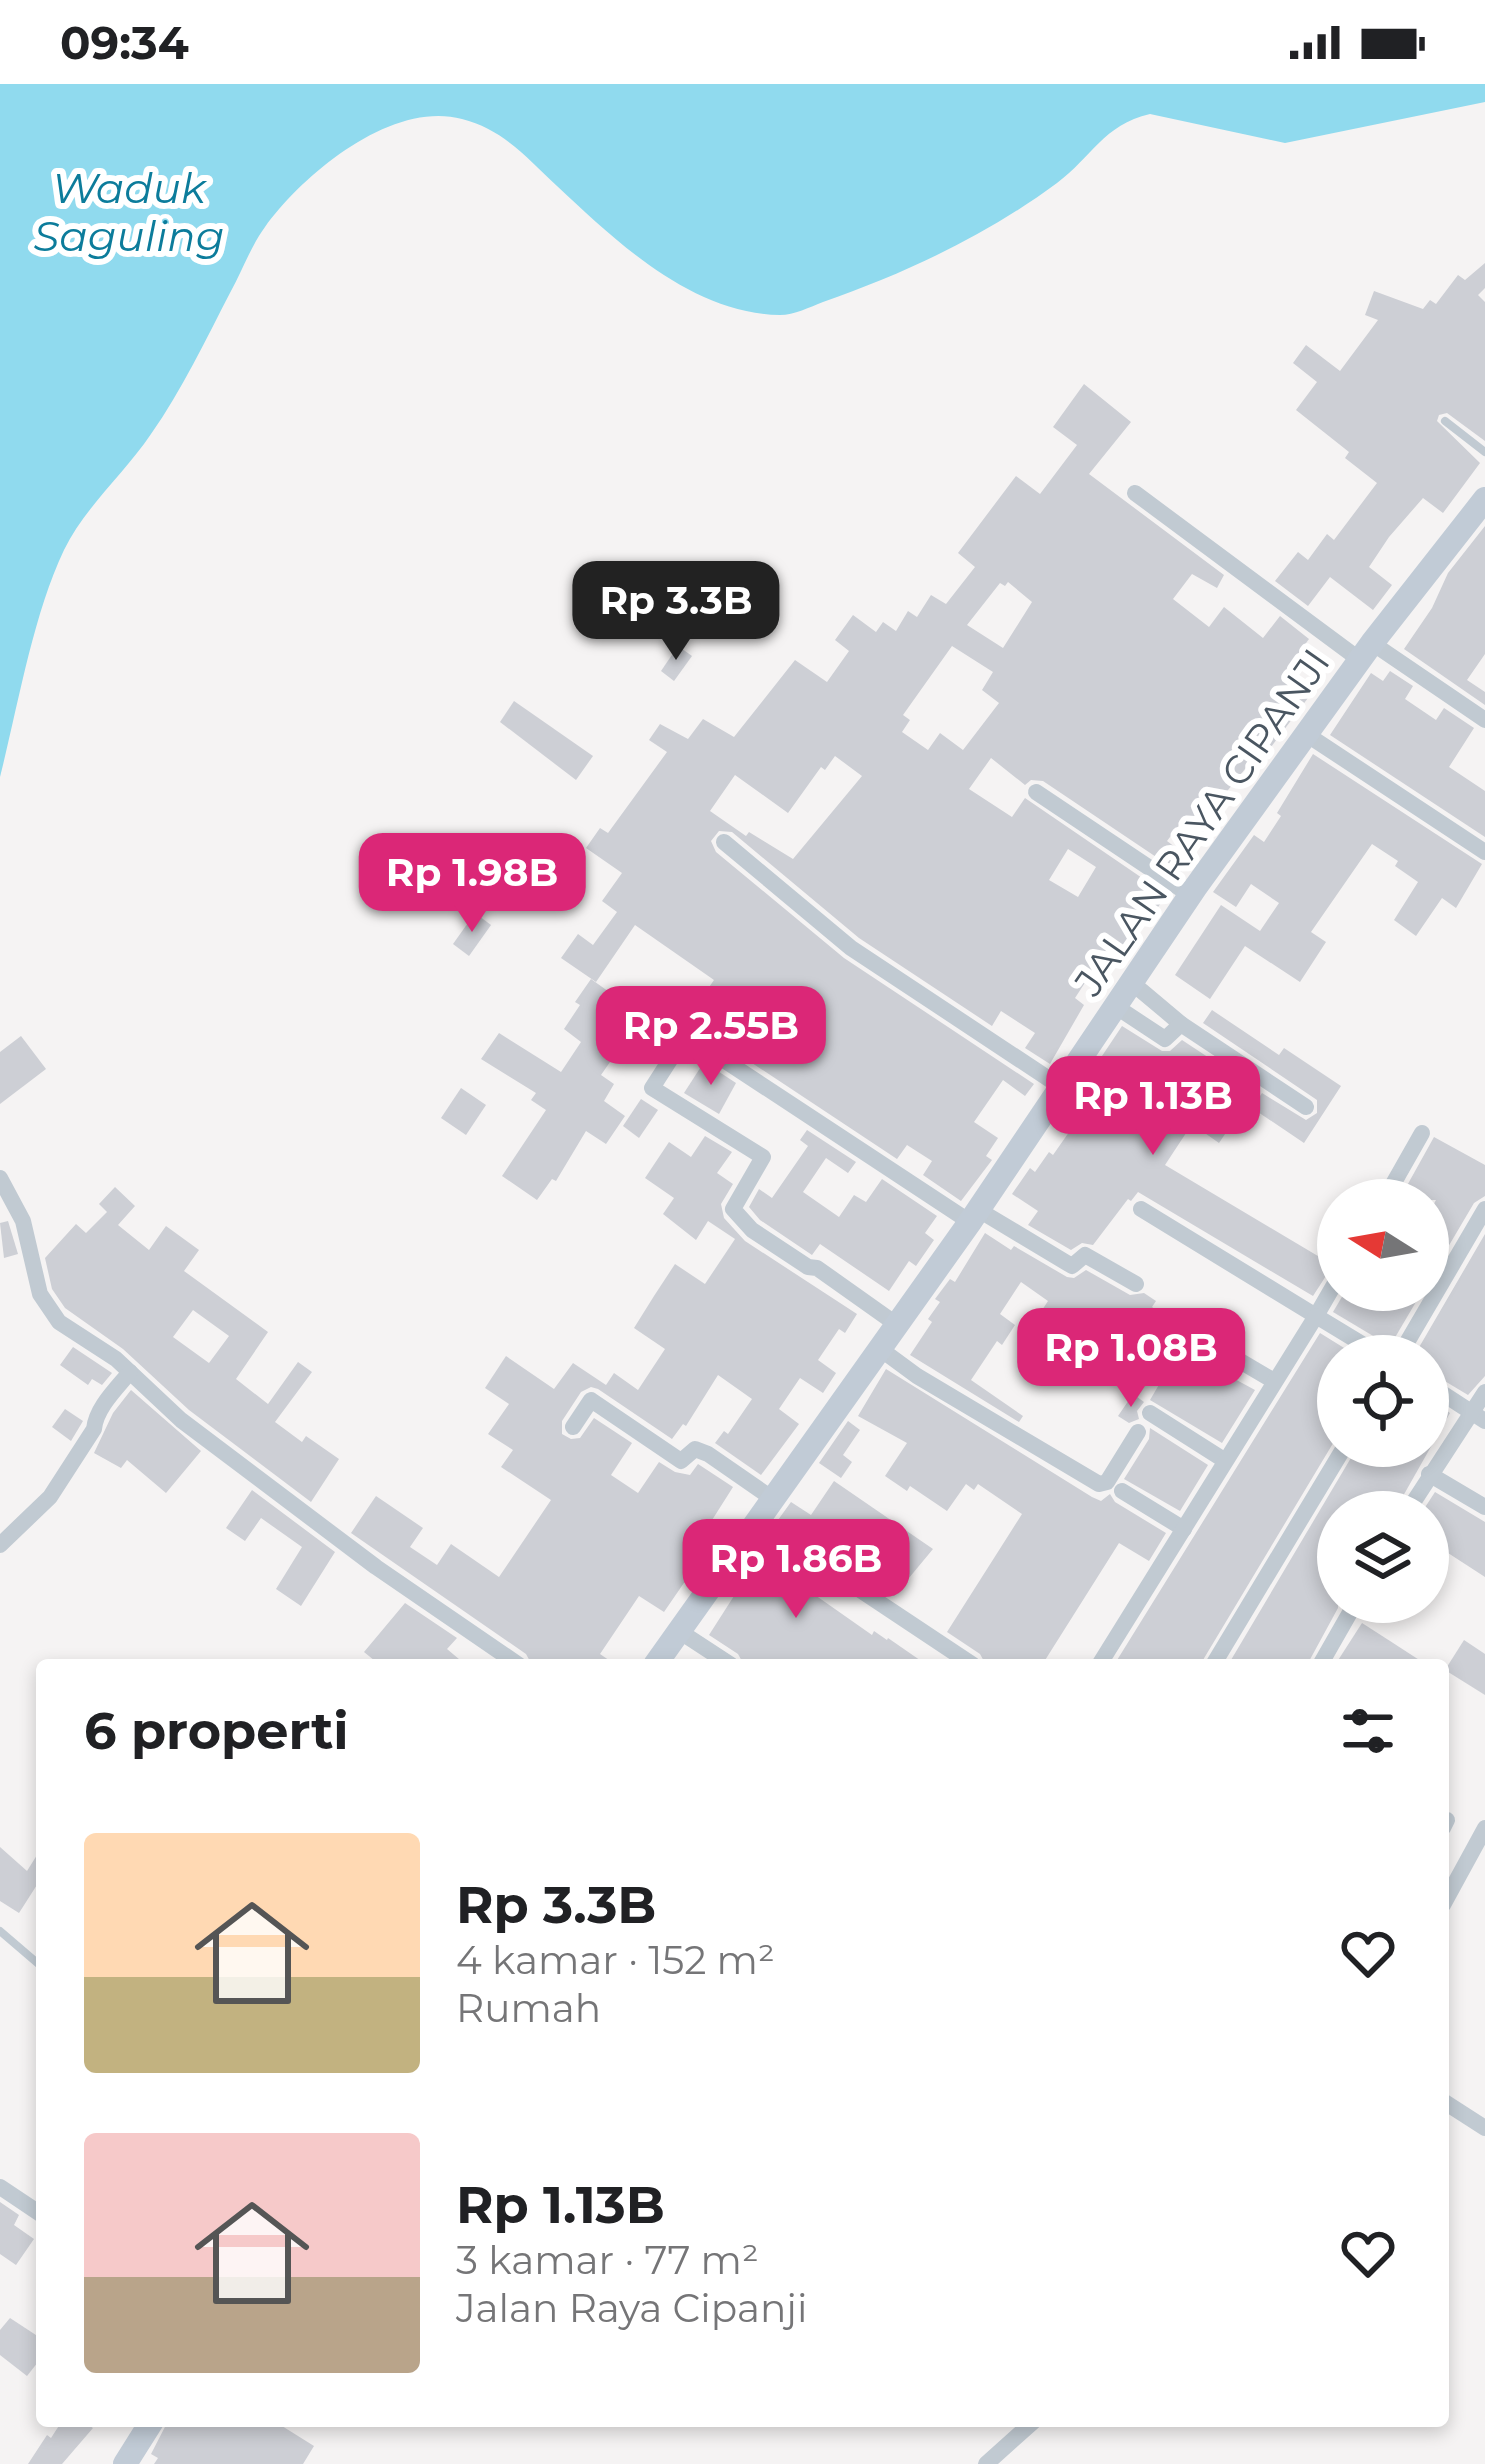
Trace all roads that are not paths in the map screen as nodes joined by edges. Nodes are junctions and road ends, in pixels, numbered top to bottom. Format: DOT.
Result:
graph roads {
  1 [pos="1445,421"];
  2 [pos="1485,452"];
  3 [pos="1136,493"];
  4 [pos="1485,499"];
  5 [pos="1366,652"];
  6 [pos="1485,720"];
  7 [pos="1306,734"];
  8 [pos="1036,792"];
  9 [pos="724,842"];
  10 [pos="1485,852"];
  11 [pos="1190,895"];
  12 [pos="1131,982"];
  13 [pos="1115,1006"];
  14 [pos="1180,1024"];
  15 [pos="1061,1087"];
  16 [pos="1306,1107"];
  17 [pos="1422,1133"];
  18 [pos="0,1178"];
  19 [pos="1396,1179"];
  20 [pos="1141,1209"];
  21 [pos="1485,1209"];
  22 [pos="974,1215"];
  23 [pos="1136,1284"];
  24 [pos="1319,1311"];
  25 [pos="1316,1316"];
  26 [pos="896,1324"];
  27 [pos="1347,1335"];
  28 [pos="1411,1335"];
  29 [pos="1201,1338"];
  30 [pos="879,1348"];
  31 [pos="130,1372"];
  32 [pos="1274,1382"];
  33 [pos="1485,1392"];
  34 [pos="1449,1397"];
  35 [pos="1150,1413"];
  36 [pos="1479,1416"];
  37 [pos="573,1426"];
  38 [pos="1138,1432"];
  39 [pos="1224,1460"];
  40 [pos="1332,1467"];
  41 [pos="1429,1474"];
  42 [pos="1122,1491"];
  43 [pos="1419,1491"];
  44 [pos="773,1499"];
  45 [pos="1485,1507"];
  46 [pos="758,1522"];
  47 [pos="1184,1529"];
  48 [pos="0,1545"];
  49 [pos="1344,1623"];
  50 [pos="680,1631"];
  51 [pos="511,1659"];
  52 [pos="659,1659"];
  53 [pos="722,1659"];
  54 [pos="964,1659"];
  55 [pos="1103,1659"];
  56 [pos="1218,1659"];
  57 [pos="1323,1659"];
  58 [pos="1485,1828"];
  59 [pos="1449,1894"];
  60 [pos="0,1931"];
  61 [pos="36,1962"];
  62 [pos="1449,2106"];
  63 [pos="1485,2128"];
  64 [pos="0,2187"];
  65 [pos="36,2211"];
  66 [pos="148,2427"];
  67 [pos="1027,2427"];
  68 [pos="124,2464"];
  69 [pos="986,2464"];
  1 -- 2 [label="lane"];
  3 -- 5 [label="street"];
  4 -- 5 [label="main road, JALAN RAYA CIPANJI"];
  5 -- 6 [label="street"];
  5 -- 7 [label="main road, JALAN RAYA CIPANJI"];
  7 -- 10 [label="street"];
  7 -- 11 [label="main road, JALAN RAYA CIPANJI"];
  8 -- 11 [label="street"];
  9 -- 15 [label="street"];
  11 -- 12 [label="main road, JALAN RAYA CIPANJI"];
  12 -- 13 [label="main road, JALAN RAYA CIPANJI"];
  12 -- 14 [label="street"];
  13 -- 14 [label="street"];
  13 -- 15 [label="main road, JALAN RAYA CIPANJI"];
  14 -- 16 [label="street"];
  15 -- 22 [label="main road, JALAN RAYA CIPANJI"];
  17 -- 19 [label="street"];
  18 -- 31 [label="street"];
  20 -- 25 [label="street"];
  21 -- 28 [label="street"];
  22 -- 23 [label="street"];
  22 -- 26 [label="main road, JALAN RAYA CIPANJI"];
  22 -- 26 [label="street"];
  24 -- 25 [label="street"];
  25 -- 27 [label="street"];
  25 -- 32 [label="street"];
  26 -- 30 [label="main road, JALAN RAYA CIPANJI"];
  29 -- 32 [label="street"];
  30 -- 38 [label="street"];
  30 -- 44 [label="main road, JALAN RAYA CIPANJI"];
  31 -- 48 [label="street"];
  31 -- 51 [label="street"];
  32 -- 39 [label="street"];
  33 -- 36 [label="street"];
  34 -- 36 [label="street"];
  35 -- 39 [label="street"];
  36 -- 41 [label="street"];
  37 -- 44 [label="street"];
  39 -- 47 [label="street"];
  40 -- 56 [label="street"];
  41 -- 43 [label="street"];
  41 -- 45 [label="street"];
  42 -- 47 [label="street"];
  44 -- 46 [label="main road, JALAN RAYA CIPANJI"];
  46 -- 50 [label="main road, JALAN RAYA CIPANJI"];
  46 -- 54 [label="street"];
  47 -- 55 [label="street"];
  49 -- 57 [label="street"];
  50 -- 52 [label="main road, JALAN RAYA CIPANJI"];
  50 -- 53 [label="street"];
  58 -- 59 [label="street"];
  60 -- 61 [label="lane"];
  62 -- 63 [label="street"];
  64 -- 65 [label="street"];
  66 -- 68 [label="main road"];
  67 -- 69 [label="street"];
}
